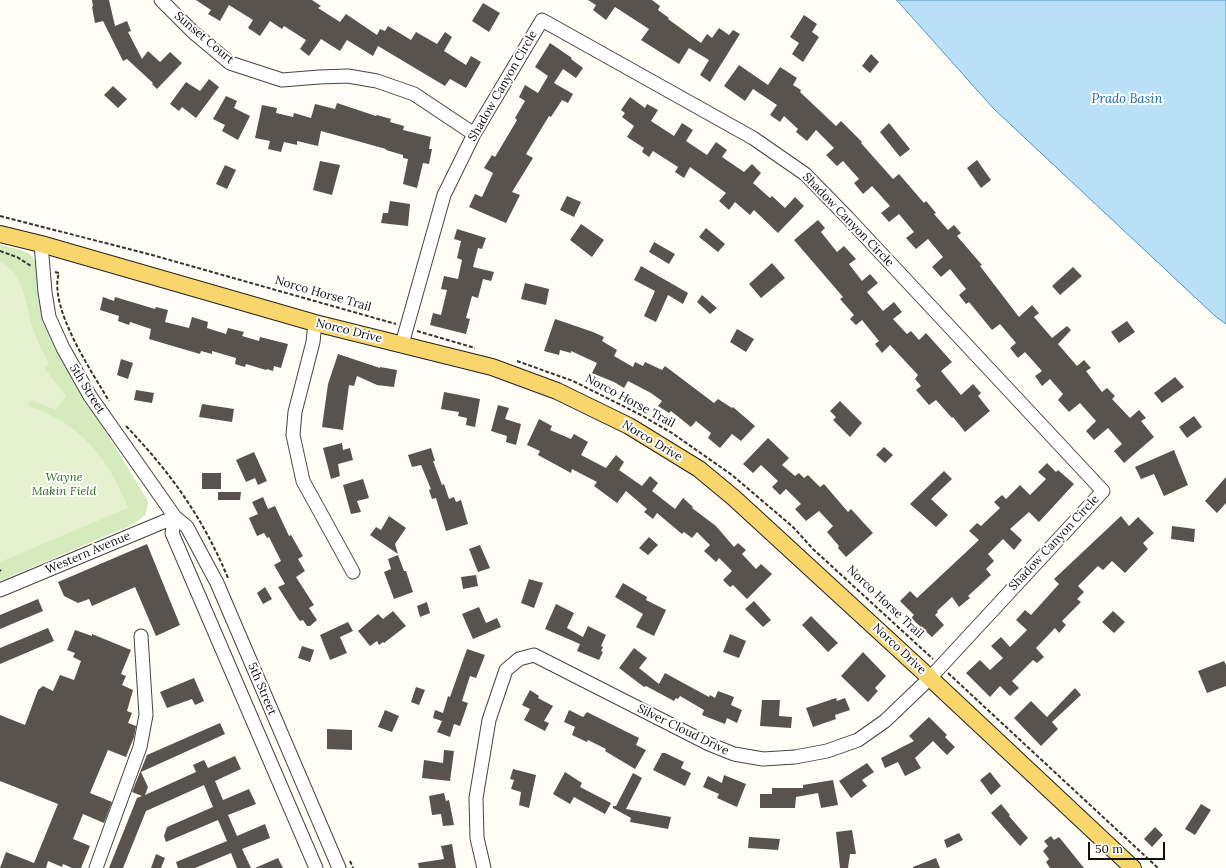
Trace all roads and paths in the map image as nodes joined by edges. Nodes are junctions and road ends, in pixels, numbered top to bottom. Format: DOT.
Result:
graph roads {
  1 [pos="161,0"];
  2 [pos="474,134"];
  3 [pos="0,216"];
  4 [pos="0,234"];
  5 [pos="41,244"];
  6 [pos="315,322"];
  7 [pos="406,327"];
  8 [pos="402,344"];
  9 [pos="475,348"];
  10 [pos="513,360"];
  11 [pos="175,517"];
  12 [pos="353,572"];
  13 [pos="0,590"];
  14 [pos="141,636"];
  15 [pos="935,672"];
  16 [pos="1124,866"];
  17 [pos="96,868"];
  18 [pos="316,868"];
  19 [pos="339,868"];
  20 [pos="484,868"];
  21 [pos="1158,868"];
  1 -- 2 [label="street, Sunset Court"];
  2 -- 7 [label="street, Shadow Canyon Circle"];
  2 -- 15 [label="street, Shadow Canyon Circle"];
  3 -- 7 [label="path, Norco Horse Trail"];
  4 -- 5 [label="main road, Norco Drive"];
  5 -- 6 [label="main road, Norco Drive"];
  5 -- 11 [label="street, 5th Street"];
  6 -- 8 [label="main road, Norco Drive"];
  6 -- 12 [label="street"];
  7 -- 8 [label="street, Shadow Canyon Circle"];
  7 -- 9 [label="path, Norco Horse Trail"];
  8 -- 15 [label="main road, Norco Drive"];
  10 -- 15 [label="path, Norco Horse Trail"];
  11 -- 13 [label="street, Western Avenue"];
  11 -- 18 [label="street, 5th Street"];
  11 -- 19 [label="street, 5th Street"];
  14 -- 17 [label="street"];
  15 -- 16 [label="main road, Norco Drive"];
  15 -- 20 [label="street, Silver Cloud Drive"];
  15 -- 21 [label="path, Norco Horse Trail"];
}
